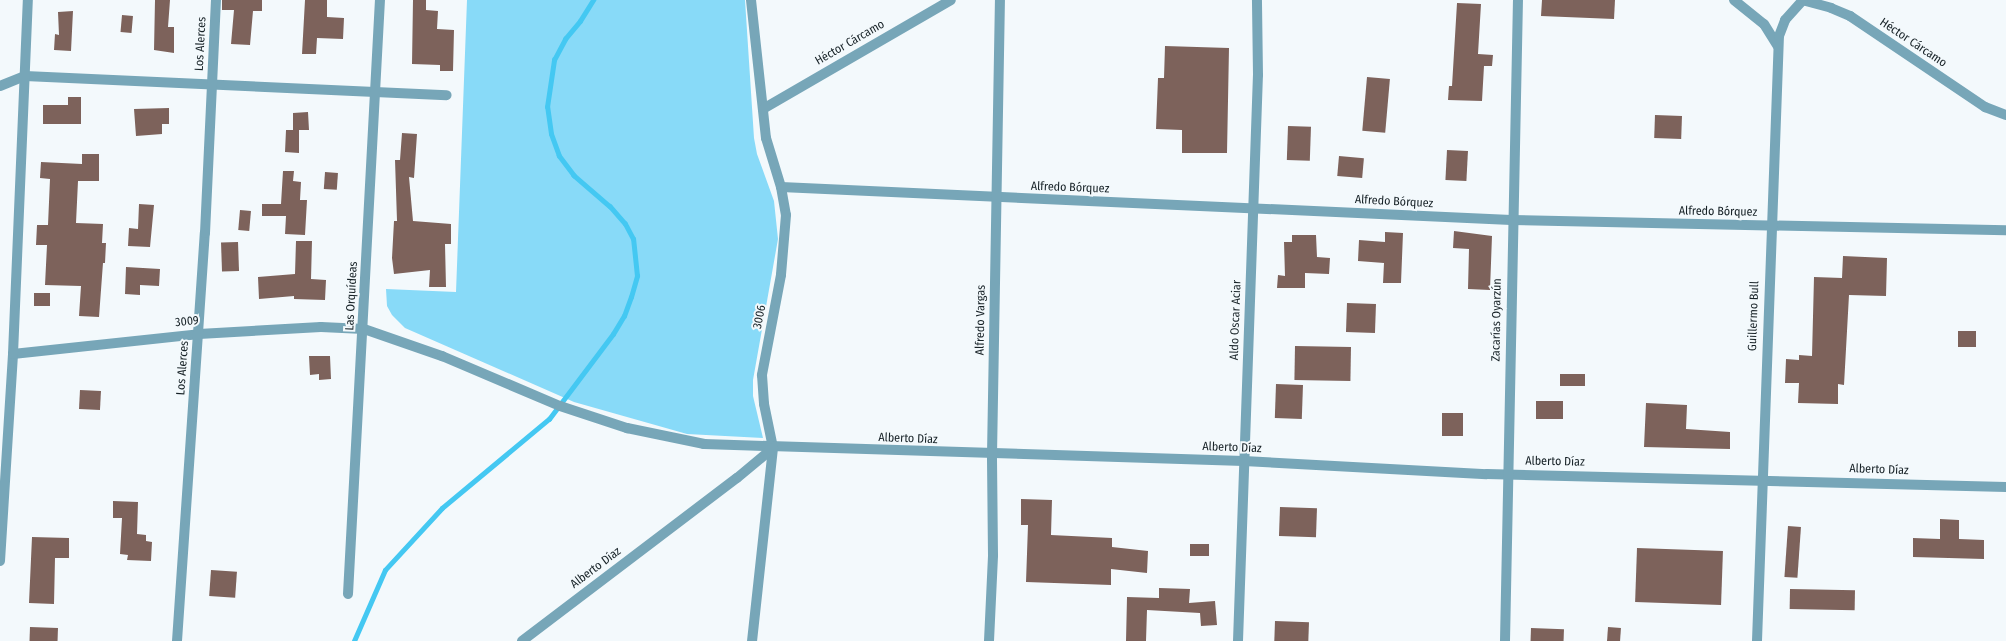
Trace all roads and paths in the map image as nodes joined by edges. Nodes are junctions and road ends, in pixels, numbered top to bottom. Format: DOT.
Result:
graph roads {
  1 [pos="28,0"];
  2 [pos="216,0"];
  3 [pos="380,0"];
  4 [pos="751,0"];
  5 [pos="951,0"];
  6 [pos="1000,0"];
  7 [pos="1257,0"];
  8 [pos="1518,0"];
  9 [pos="1734,0"];
  10 [pos="1802,0"];
  11 [pos="1778,46"];
  12 [pos="25,76"];
  13 [pos="212,83"];
  14 [pos="0,86"];
  15 [pos="375,91"];
  16 [pos="447,95"];
  17 [pos="763,109"];
  18 [pos="2006,115"];
  19 [pos="781,187"];
  20 [pos="996,197"];
  21 [pos="1253,208"];
  22 [pos="1512,220"];
  23 [pos="1770,226"];
  24 [pos="2006,230"];
  25 [pos="364,329"];
  26 [pos="198,334"];
  27 [pos="13,354"];
  28 [pos="773,448"];
  29 [pos="992,455"];
  30 [pos="1244,461"];
  31 [pos="1508,474"];
  32 [pos="1762,480"];
  33 [pos="2006,486"];
  34 [pos="2,502"];
  35 [pos="0,561"];
  36 [pos="348,594"];
  37 [pos="177,641"];
  38 [pos="522,641"];
  39 [pos="752,641"];
  40 [pos="989,641"];
  41 [pos="1238,641"];
  42 [pos="1505,641"];
  43 [pos="1757,641"];
  1 -- 12 [label="street"];
  2 -- 13 [label="street, Los Alerces"];
  3 -- 15 [label="street, Las Orquídeas"];
  4 -- 17 [label="street, 3006"];
  5 -- 17 [label="street, Héctor Cárcamo"];
  6 -- 20 [label="street, Alfredo Vargas"];
  7 -- 21 [label="street, Aldo Oscar Aciar"];
  8 -- 22 [label="street, Zacarías Oyarzún"];
  9 -- 11 [label="street"];
  10 -- 11 [label="street, Guillermo Bull"];
  10 -- 18 [label="street, Héctor Cárcamo"];
  11 -- 23 [label="street, Guillermo Bull"];
  12 -- 13 [label="street"];
  12 -- 14 [label="street"];
  12 -- 27 [label="street"];
  13 -- 15 [label="street"];
  13 -- 26 [label="street, Los Alerces"];
  15 -- 16 [label="street"];
  15 -- 25 [label="street, Las Orquídeas"];
  17 -- 19 [label="street, 3006"];
  19 -- 20 [label="street, Alfredo Bórquez"];
  19 -- 28 [label="street, 3006"];
  20 -- 21 [label="street, Alfredo Bórquez"];
  20 -- 29 [label="street, Alfredo Vargas"];
  21 -- 22 [label="street, Alfredo Bórquez"];
  21 -- 30 [label="street, Aldo Oscar Aciar"];
  22 -- 23 [label="street, Alfredo Bórquez"];
  22 -- 31 [label="street, Zacarías Oyarzún"];
  23 -- 24 [label="street, Alfredo Bórquez"];
  23 -- 32 [label="street, Guillermo Bull"];
  25 -- 26 [label="street, 3009"];
  25 -- 28 [label="street, 3009"];
  25 -- 36 [label="street, Las Orquídeas"];
  26 -- 27 [label="street, 3009"];
  26 -- 37 [label="street, Los Alerces"];
  27 -- 34 [label="street"];
  28 -- 29 [label="street, Alberto Díaz"];
  28 -- 38 [label="street, Alberto Díaz"];
  28 -- 39 [label="street, 3006"];
  29 -- 30 [label="street, Alberto Díaz"];
  29 -- 40 [label="street, Alfredo Vargas"];
  30 -- 31 [label="street, Alberto Díaz"];
  30 -- 41 [label="street, Aldo Oscar Aciar"];
  31 -- 32 [label="street, Alberto Díaz"];
  31 -- 42 [label="street, Zacarías Oyarzún"];
  32 -- 33 [label="street, Alberto Díaz"];
  32 -- 43 [label="street, Guillermo Bull"];
  34 -- 35 [label="street"];
}
